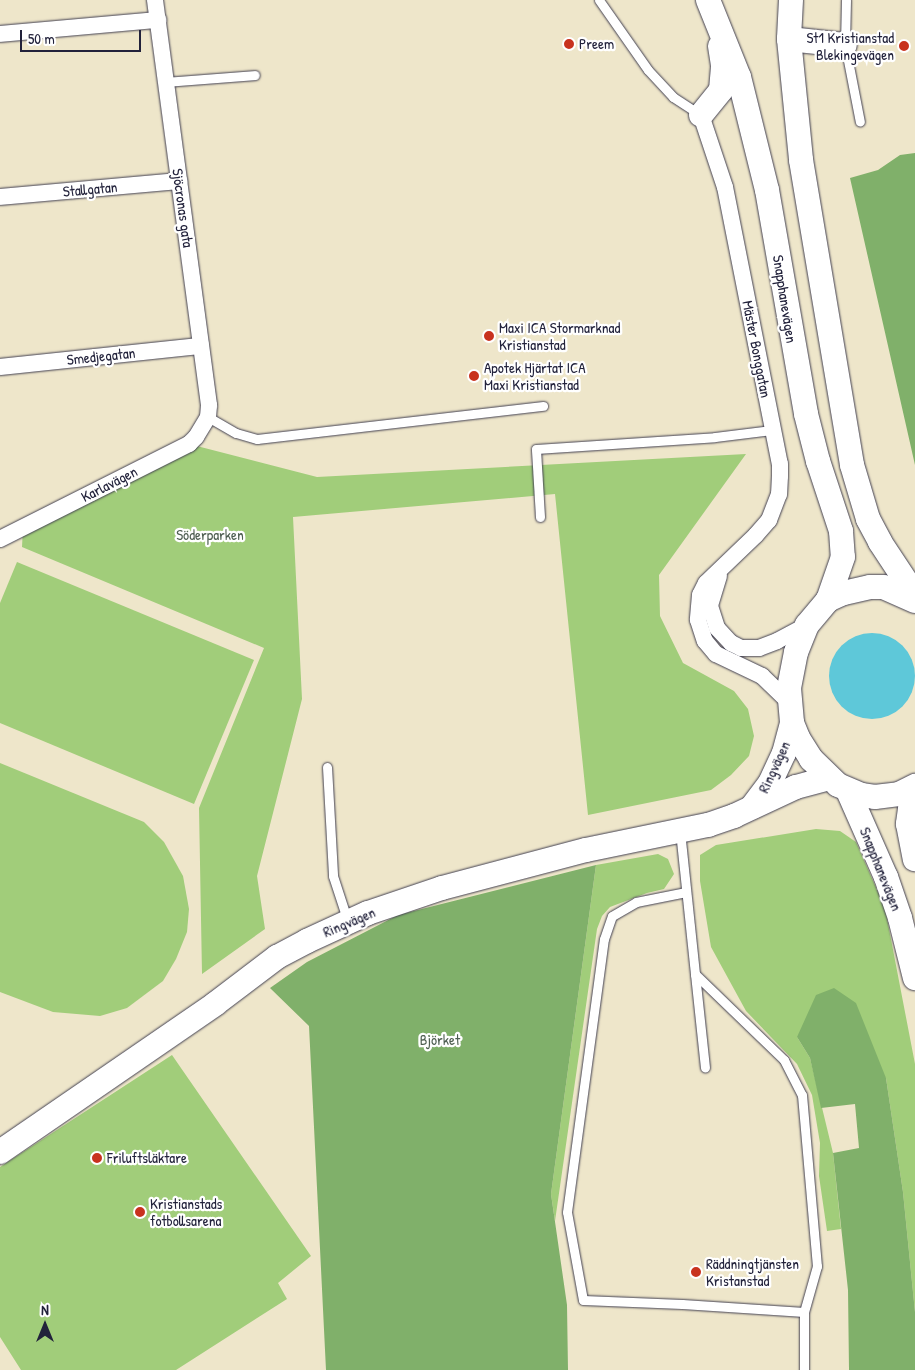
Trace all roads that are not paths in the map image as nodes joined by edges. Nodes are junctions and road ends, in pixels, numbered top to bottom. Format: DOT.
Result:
graph roads {
  1 [pos="155,0"];
  2 [pos="599,0"];
  3 [pos="791,0"];
  4 [pos="846,0"];
  5 [pos="711,7"];
  6 [pos="158,20"];
  7 [pos="0,34"];
  8 [pos="789,39"];
  9 [pos="845,45"];
  10 [pos="255,75"];
  11 [pos="166,82"];
  12 [pos="701,115"];
  13 [pos="860,122"];
  14 [pos="179,181"];
  15 [pos="0,197"];
  16 [pos="201,346"];
  17 [pos="0,367"];
  18 [pos="543,406"];
  19 [pos="208,417"];
  20 [pos="772,430"];
  21 [pos="540,517"];
  22 [pos="0,539"];
  23 [pos="722,566"];
  24 [pos="915,595"];
  25 [pos="828,600"];
  26 [pos="915,601"];
  27 [pos="807,625"];
  28 [pos="791,713"];
  29 [pos="327,767"];
  30 [pos="839,784"];
  31 [pos="915,786"];
  32 [pos="915,792"];
  33 [pos="751,808"];
  34 [pos="680,831"];
  35 [pos="915,859"];
  36 [pos="686,892"];
  37 [pos="348,922"];
  38 [pos="695,974"];
  39 [pos="915,978"];
  40 [pos="705,1067"];
  41 [pos="0,1152"];
  42 [pos="804,1312"];
  43 [pos="804,1370"];
  1 -- 6 [label="street, Sjöcronas gata"];
  2 -- 12 [label="lane"];
  3 -- 8 [label="main road"];
  4 -- 9 [label="lane"];
  5 -- 12 [label="main road"];
  5 -- 25 [label="main road, Snapphanevägen"];
  6 -- 7 [label="street"];
  6 -- 11 [label="street, Sjöcronas gata"];
  8 -- 9 [label="main road"];
  8 -- 24 [label="main road"];
  9 -- 13 [label="lane"];
  10 -- 11 [label="lane"];
  11 -- 14 [label="street, Sjöcronas gata"];
  12 -- 20 [label="street, Mäster Bonggatan"];
  14 -- 15 [label="street, Stallgatan"];
  14 -- 16 [label="street, Sjöcronas gata"];
  16 -- 17 [label="street, Smedjegatan"];
  16 -- 19 [label="street, Sjöcronas gata"];
  18 -- 19 [label="lane"];
  19 -- 22 [label="street, Karlavägen"];
  20 -- 21 [label="lane"];
  20 -- 23 [label="street, Mäster Bonggatan"];
  23 -- 27 [label="street"];
  23 -- 28 [label="street, Mäster Bonggatan"];
  25 -- 26 [label="main road"];
  25 -- 27 [label="main road"];
  27 -- 28 [label="main road, Ringvägen"];
  28 -- 30 [label="main road"];
  28 -- 33 [label="main road, Ringvägen"];
  29 -- 37 [label="lane"];
  30 -- 31 [label="main road"];
  30 -- 33 [label="main road, Ringvägen"];
  30 -- 39 [label="main road, Snapphanevägen"];
  32 -- 35 [label="main road"];
  33 -- 34 [label="main road, Ringvägen"];
  34 -- 36 [label="lane"];
  34 -- 37 [label="main road, Ringvägen"];
  36 -- 38 [label="lane"];
  36 -- 42 [label="lane"];
  37 -- 41 [label="main road, Ringvägen"];
  38 -- 40 [label="lane"];
  38 -- 42 [label="lane"];
  42 -- 43 [label="lane"];
}
